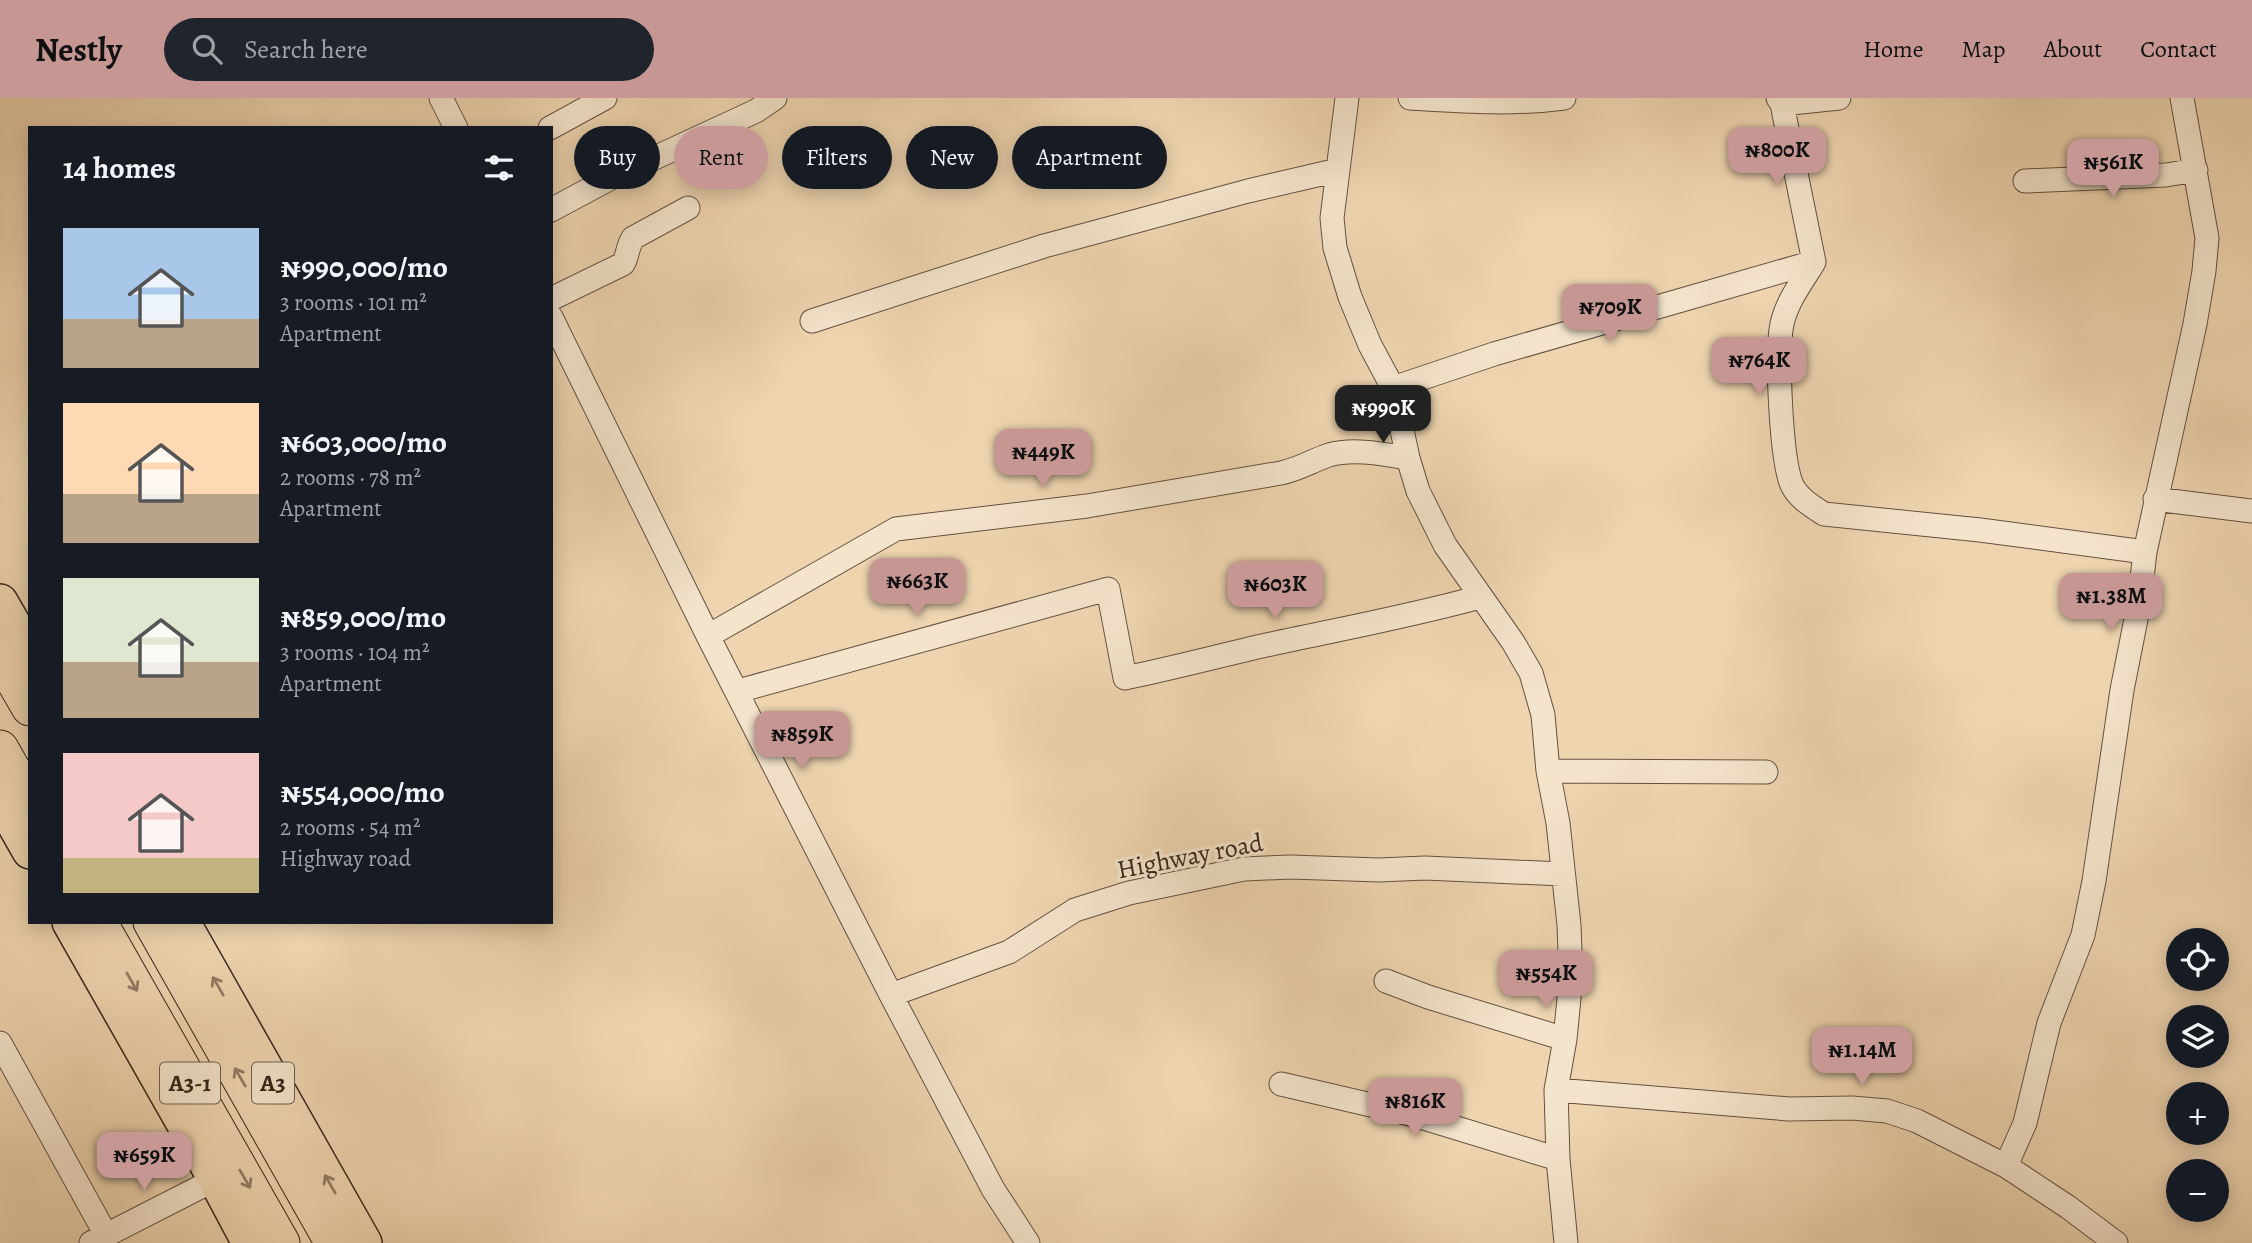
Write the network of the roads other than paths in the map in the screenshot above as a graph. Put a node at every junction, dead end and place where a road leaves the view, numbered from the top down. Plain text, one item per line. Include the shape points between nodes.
1 (441, 98) edge
2 (605, 98) edge
3 (775, 98) edge
4 (1347, 98) edge
5 (1410, 98) edge
6 (1564, 98) edge
7 (1839, 98) edge
8 (2182, 98) edge
9 (1780, 101) edge
10 (455, 126) edge
11 (553, 126) edge
12 (1338, 170) junction
13 (2196, 170) junction
14 (2025, 181) dead end
15 (553, 208) edge
16 (688, 208) dead end
17 (1814, 262) junction
18 (553, 298) edge
19 (553, 321) edge
20 (812, 321) dead end
21 (1393, 388) junction
22 (1408, 458) junction
23 (2155, 499) junction
24 (2252, 511) edge
25 (2145, 552) junction
26 (1480, 597) junction
27 (0, 601) edge
28 (708, 636) junction
29 (28, 650) edge
30 (0, 655) edge
31 (738, 691) junction
32 (17, 700) edge
33 (0, 749) edge
34 (1548, 771) junction
35 (1766, 772) dead end
36 (0, 798) edge
37 (28, 798) edge
38 (28, 847) edge
39 (1562, 874) junction
40 (71, 924) edge
41 (99, 924) edge
42 (153, 924) edge
43 (183, 924) edge
44 (1386, 981) dead end
45 (891, 995) junction
46 (1565, 1039) junction
47 (0, 1043) edge
48 (1281, 1084) dead end
49 (1556, 1090) junction
50 (1558, 1159) junction
51 (2006, 1166) junction
52 (216, 1179) junction
53 (98, 1239) edge
54 (250, 1243) edge
55 (281, 1243) edge
56 (334, 1243) edge
57 (364, 1243) edge
58 (1028, 1243) edge
59 (1566, 1243) edge
60 (2116, 1243) edge

1 - 10 street
2 - 11 street
3 - 15 street
4 - 12 street
5 - 6 street via 1476,103
7 - 9 street
8 - 13 street
9 - 17 street
12 - 20 street via 1044,246
12 - 21 street via 1332,218 1335,248 1350,297
13 - 14 street
13 - 23 street via 2207,238 2204,271
16 - 18 street via 633,239 623,264
17 - 21 street via 1494,354
17 - 25 street via 1794,293 1782,323 1779,349 1784,447 1793,485 1811,506 1824,514
19 - 28 street
21 - 22 street
22 - 26 street via 1418,491 1445,545
22 - 28 street via 1337,453 1281,473 1087,506 896,529
23 - 24 street
23 - 25 street
25 - 51 street via 2083,935 2049,1023 2025,1123
26 - 31 street via 1125,678 1108,589
26 - 34 street via 1531,673 1543,715
27 - 29 main road
28 - 31 street
30 - 32 highway
31 - 45 street
33 - 37 highway
34 - 35 street
34 - 39 street
36 - 38 main road
39 - 45 street, Highway road via 1425,868 1244,869 1129,893 1074,910 1009,952
39 - 46 street via 1571,978
40 - 52 main road
41 -> 55 highway, A3-1
56 -> 42 highway, A3-1
57 -> 43 main road, A3
44 - 46 street
45 - 58 street via 993,1189
46 - 49 street
47 - 53 street
48 - 50 street via 1414,1115
49 - 50 street
49 - 51 street via 1789,1109 1887,1111 1917,1121
50 - 59 street
51 - 60 street
52 - 53 street
52 - 54 main road

